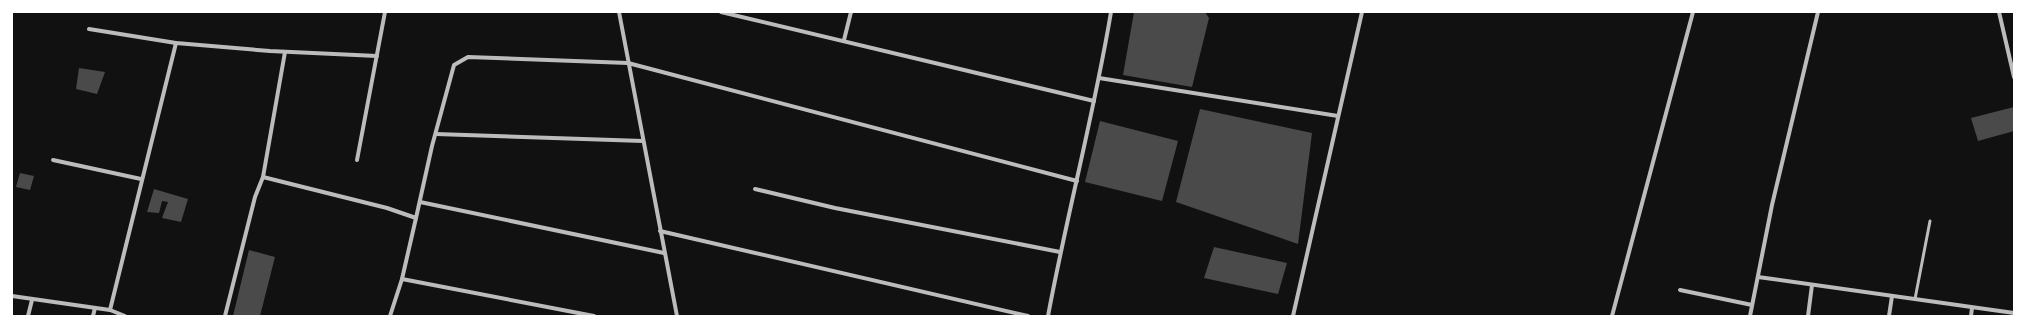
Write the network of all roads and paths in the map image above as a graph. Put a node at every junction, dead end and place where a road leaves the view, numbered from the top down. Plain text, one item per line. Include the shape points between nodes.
1 (385, 12) edge
2 (619, 12) edge
3 (721, 12) edge
4 (851, 12) edge
5 (1110, 12) edge
6 (1362, 12) edge
7 (1693, 12) edge
8 (1818, 12) edge
9 (1999, 12) edge
10 (89, 29) dead end
11 (844, 40) junction
12 (176, 44) junction
13 (285, 52) junction
14 (377, 56) junction
15 (628, 63) junction
16 (2014, 77) edge
17 (1099, 78) junction
18 (1094, 101) junction
19 (1338, 116) junction
20 (436, 134) junction
21 (643, 141) junction
22 (53, 160) dead end
23 (357, 160) dead end
24 (262, 177) junction
25 (141, 179) junction
26 (1077, 181) junction
27 (755, 190) dead end
28 (420, 202) junction
29 (416, 218) junction
30 (1930, 221) dead end
31 (660, 231) junction
32 (1060, 252) junction
33 (664, 253) junction
34 (1758, 277) junction
35 (402, 279) junction
36 (1812, 284) junction
37 (1680, 290) dead end
38 (12, 296) edge
39 (1892, 296) junction
40 (1915, 299) junction
41 (32, 300) junction
42 (1752, 305) junction
43 (95, 308) junction
44 (1972, 308) junction
45 (110, 310) junction
46 (2014, 313) edge
47 (575, 314) edge
48 (28, 316) edge
49 (93, 316) edge
50 (125, 316) edge
51 (225, 316) edge
52 (390, 316) edge
53 (594, 316) edge
54 (677, 316) edge
55 (1028, 316) edge
56 (1048, 316) edge
57 (1293, 316) edge
58 (1612, 316) edge
59 (1750, 316) edge
60 (1808, 316) edge
61 (1889, 316) edge
62 (1971, 316) edge

1 - 14 street
2 - 15 street
3 - 11 street
4 - 11 street
5 - 17 street
6 - 19 street
7 - 58 street
8 - 34 street via 1772,205
9 - 16 street
10 - 12 street
11 - 18 street
12 - 13 street
12 - 25 street
13 - 14 street
13 - 24 street
14 - 23 street
15 - 20 street via 468,57 454,65
15 - 21 street
15 - 26 street
17 - 18 street
17 - 19 street
18 - 26 street
19 - 57 street
20 - 21 street
20 - 28 street
21 - 31 street
22 - 25 street
24 - 29 street via 387,208
24 - 51 street
25 - 45 street
26 - 32 street
27 - 32 street
28 - 29 street
28 - 33 street
29 - 35 street
30 - 40 lane
31 - 33 street
31 - 55 street
32 - 56 street
33 - 54 street
34 - 36 street
34 - 42 street
35 - 47 street
35 - 52 street
36 - 39 street
36 - 60 street
37 - 42 street
38 - 41 street
39 - 40 street
39 - 61 street
40 - 44 street
41 - 43 street
41 - 48 street
42 - 59 street
43 - 45 street
43 - 49 street
44 - 46 street
44 - 62 street
45 - 50 street
47 - 53 street

